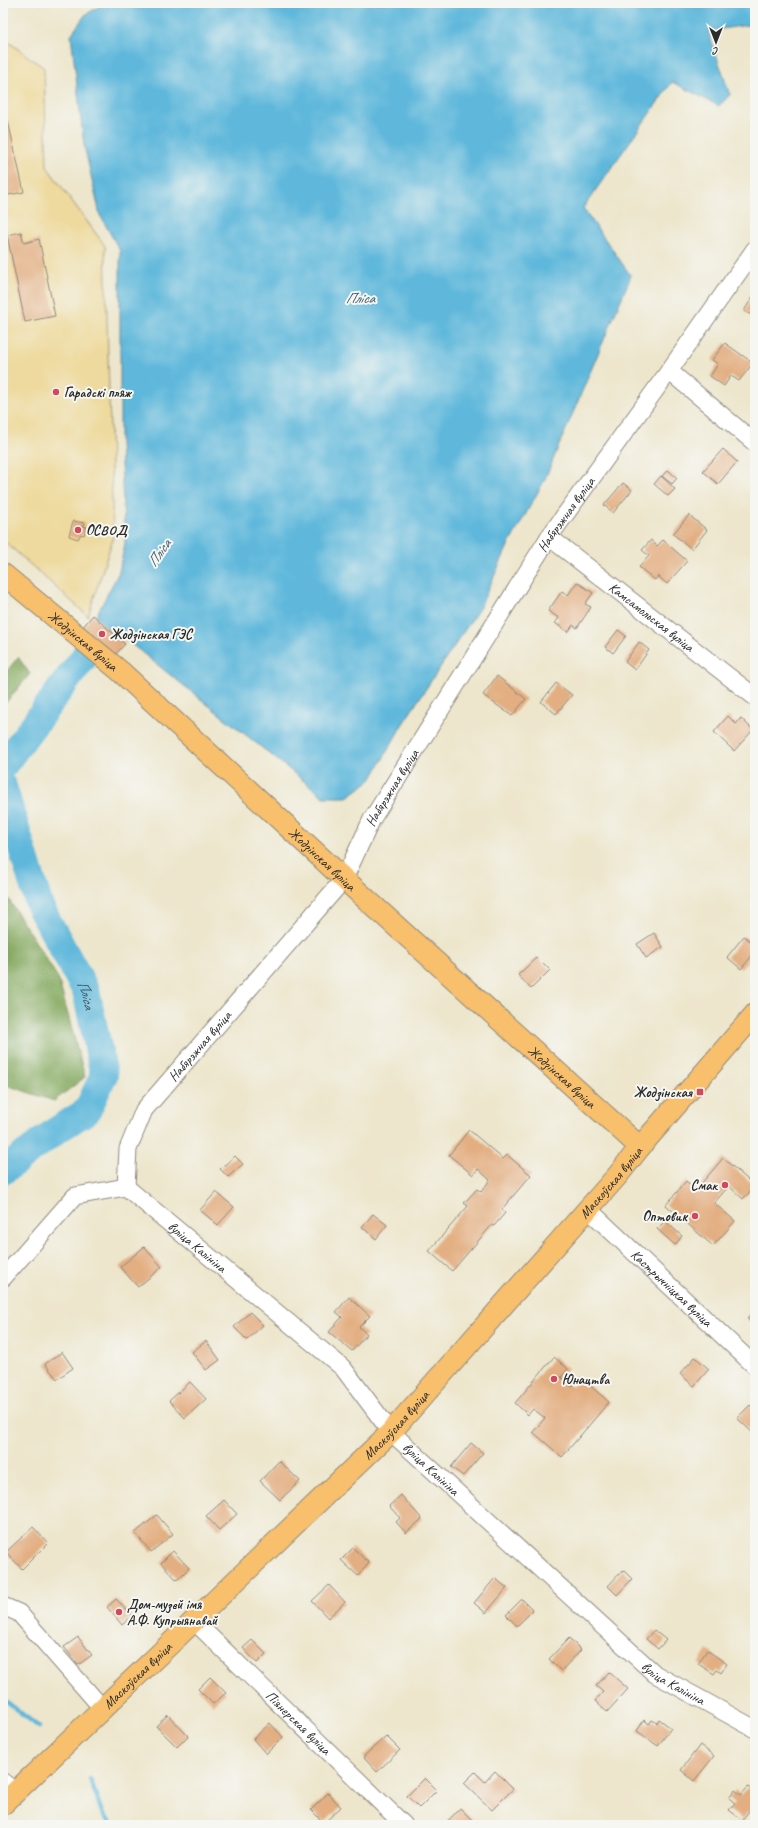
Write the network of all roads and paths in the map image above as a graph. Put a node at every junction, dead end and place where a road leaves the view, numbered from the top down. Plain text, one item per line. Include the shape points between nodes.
1 (755, 249) edge
2 (669, 371) junction
3 (755, 443) edge
4 (549, 537) junction
5 (3, 574) edge
6 (755, 697) edge
7 (344, 879) junction
8 (755, 1014) edge
9 (640, 1147) junction
10 (126, 1187) junction
11 (588, 1209) junction
12 (3, 1278) edge
13 (755, 1366) edge
14 (391, 1432) junction
15 (3, 1606) edge
16 (194, 1620) junction
17 (103, 1708) junction
18 (755, 1729) edge
19 (7, 1793) edge
20 (404, 1825) edge

1 - 2 street, Набярэжная вуліца
2 - 3 street
2 - 4 street, Набярэжная вуліца
4 - 6 street, Камсамольская вуліца
4 - 7 street, Набярэжная вуліца via 372,819
5 - 7 main road, Жодзінская вуліца via 120,671
7 - 9 main road, Жодзінская вуліца
7 - 10 street, Набярэжная вуліца via 144,1110 128,1149
8 - 9 main road, Маскоўская вуліца
9 - 11 main road, Маскоўская вуліца
10 - 12 street via 75,1196
10 - 14 street, вуліца Калініна via 344,1368
11 - 13 street, Кастрычніцкая вуліца
11 - 14 main road, Маскоўская вуліца
14 - 16 main road, Маскоўская вуліца
14 - 18 street, вуліца Калініна via 655,1674
15 - 17 street via 19,1613
16 - 17 main road, Маскоўская вуліца
16 - 20 street, Піянерская вуліца
17 - 19 main road, Маскоўская вуліца

